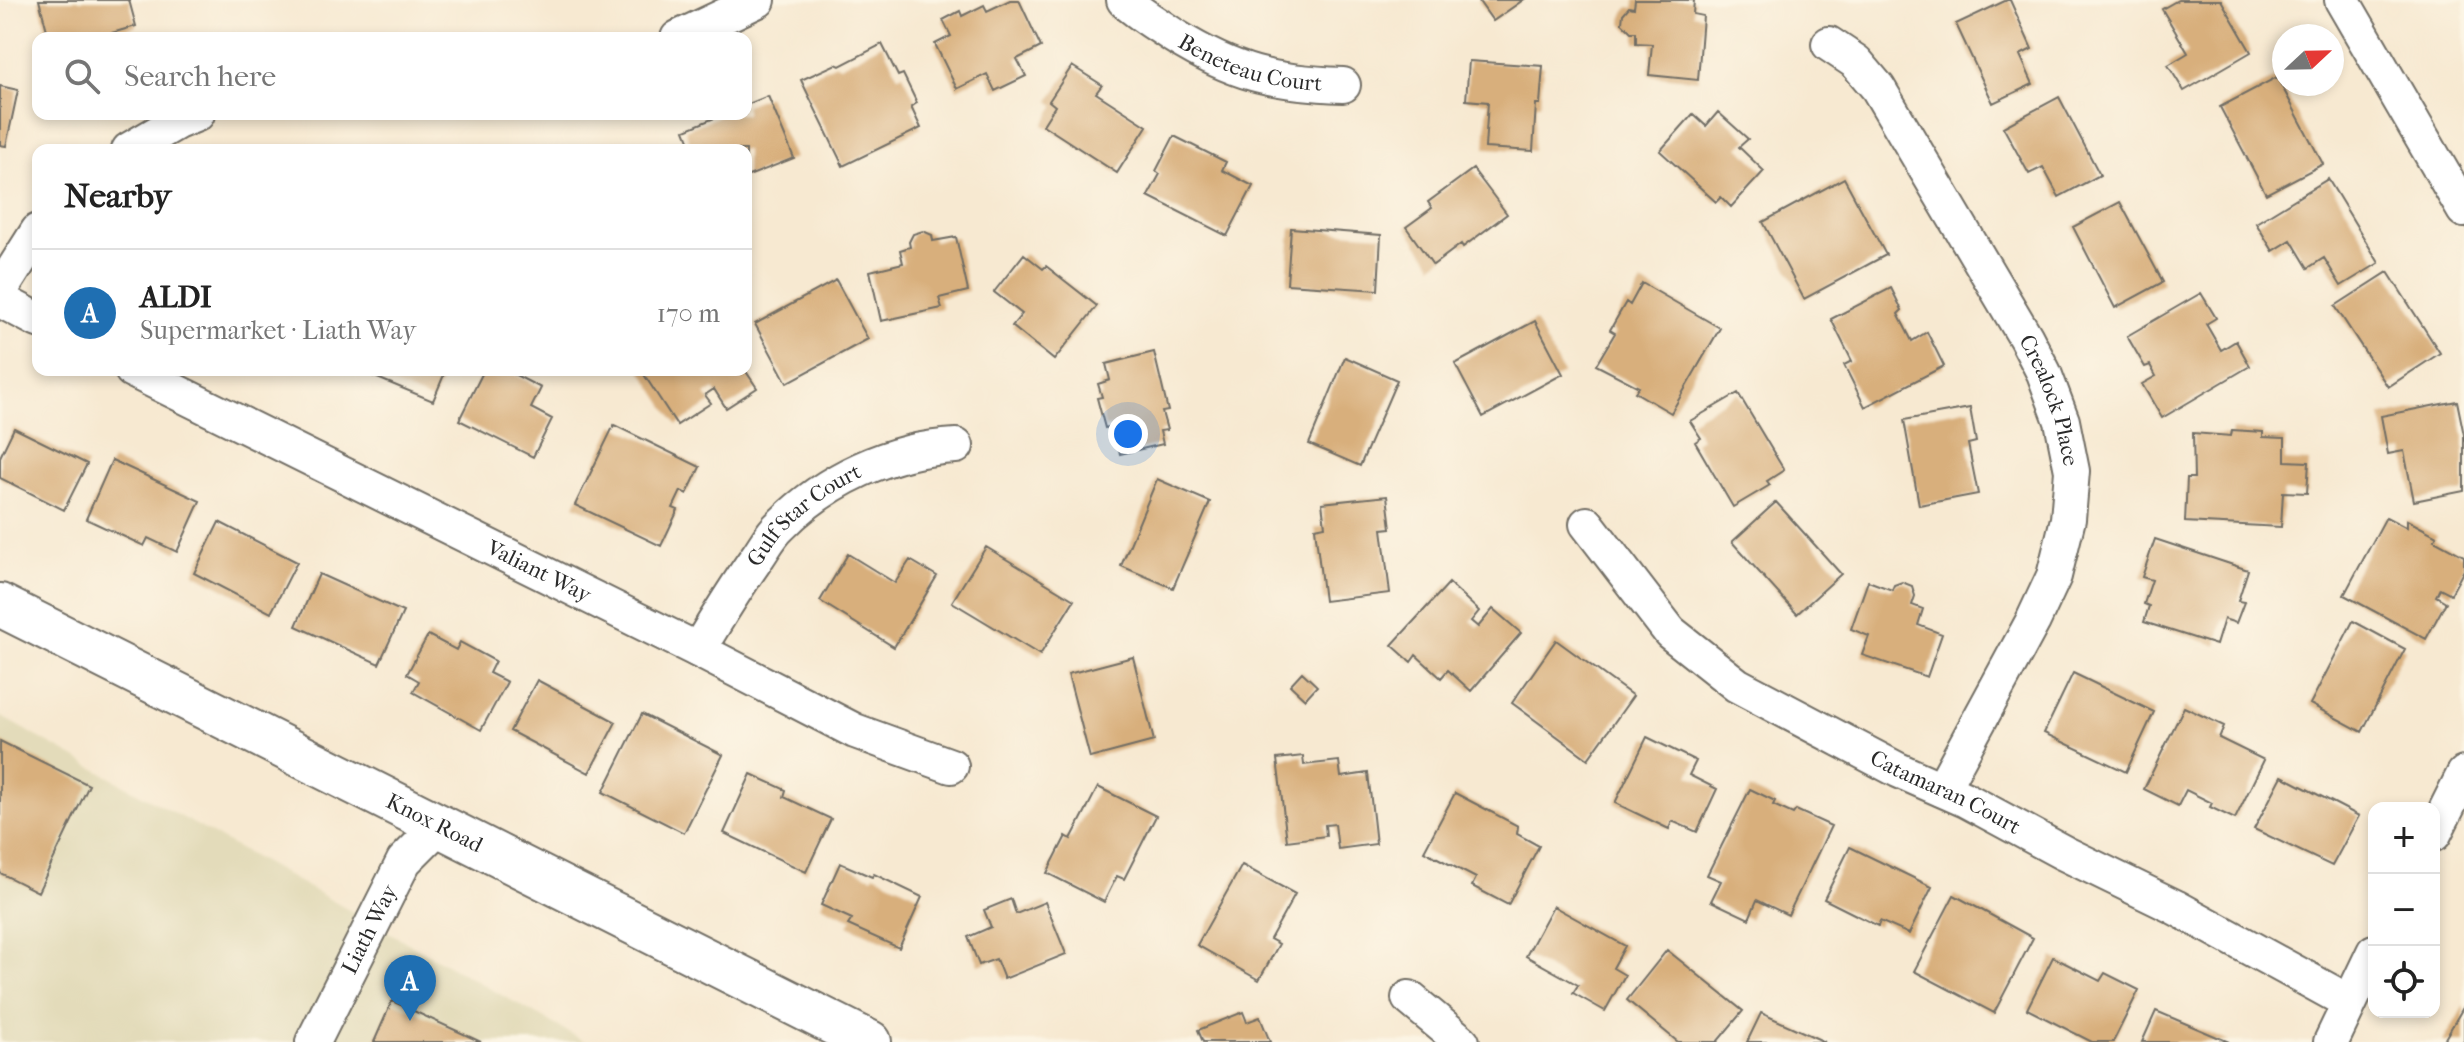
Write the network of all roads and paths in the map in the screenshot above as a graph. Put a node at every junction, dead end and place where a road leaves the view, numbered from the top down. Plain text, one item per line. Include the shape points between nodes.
1 (758, 0) edge
2 (1124, 0) edge
3 (2342, 0) edge
4 (691, 32) edge
5 (1829, 44) dead end
6 (1343, 85) dead end
7 (182, 120) edge
8 (139, 144) edge
9 (2464, 210) edge
10 (32, 240) edge
11 (0, 291) edge
12 (0, 300) edge
13 (32, 317) edge
14 (144, 376) edge
15 (956, 446) dead end
16 (1587, 524) dead end
17 (0, 605) edge
18 (698, 650) junction
19 (951, 766) dead end
20 (2464, 774) edge
21 (1942, 789) junction
22 (2440, 822) edge
23 (439, 826) junction
24 (2368, 964) edge
25 (1409, 998) dead end
26 (2349, 1002) junction
27 (313, 1042) edge
28 (870, 1042) edge
29 (1462, 1042) edge
30 (2331, 1042) edge

1 - 4 street
2 - 6 street, Beneteau Court via 1236,70
3 - 9 street
5 - 21 street, Crealock Place via 1856,62 1878,88 2026,338 2062,421 2072,471 2068,519 2054,576
7 - 8 street
10 - 11 street
12 - 13 street
14 - 18 street, Valiant Way
15 - 18 street, Gulf Star Court via 871,463 779,526
16 - 21 street, Catamaran Court via 1660,620 1737,685
17 - 23 street, Knox Road
18 - 19 street, Valiant Way via 855,731
20 - 22 street
21 - 26 street, Catamaran Court
23 - 27 street, Liath Way via 404,861
23 - 28 street, Knox Road
24 - 26 street
25 - 29 street
26 - 30 street

